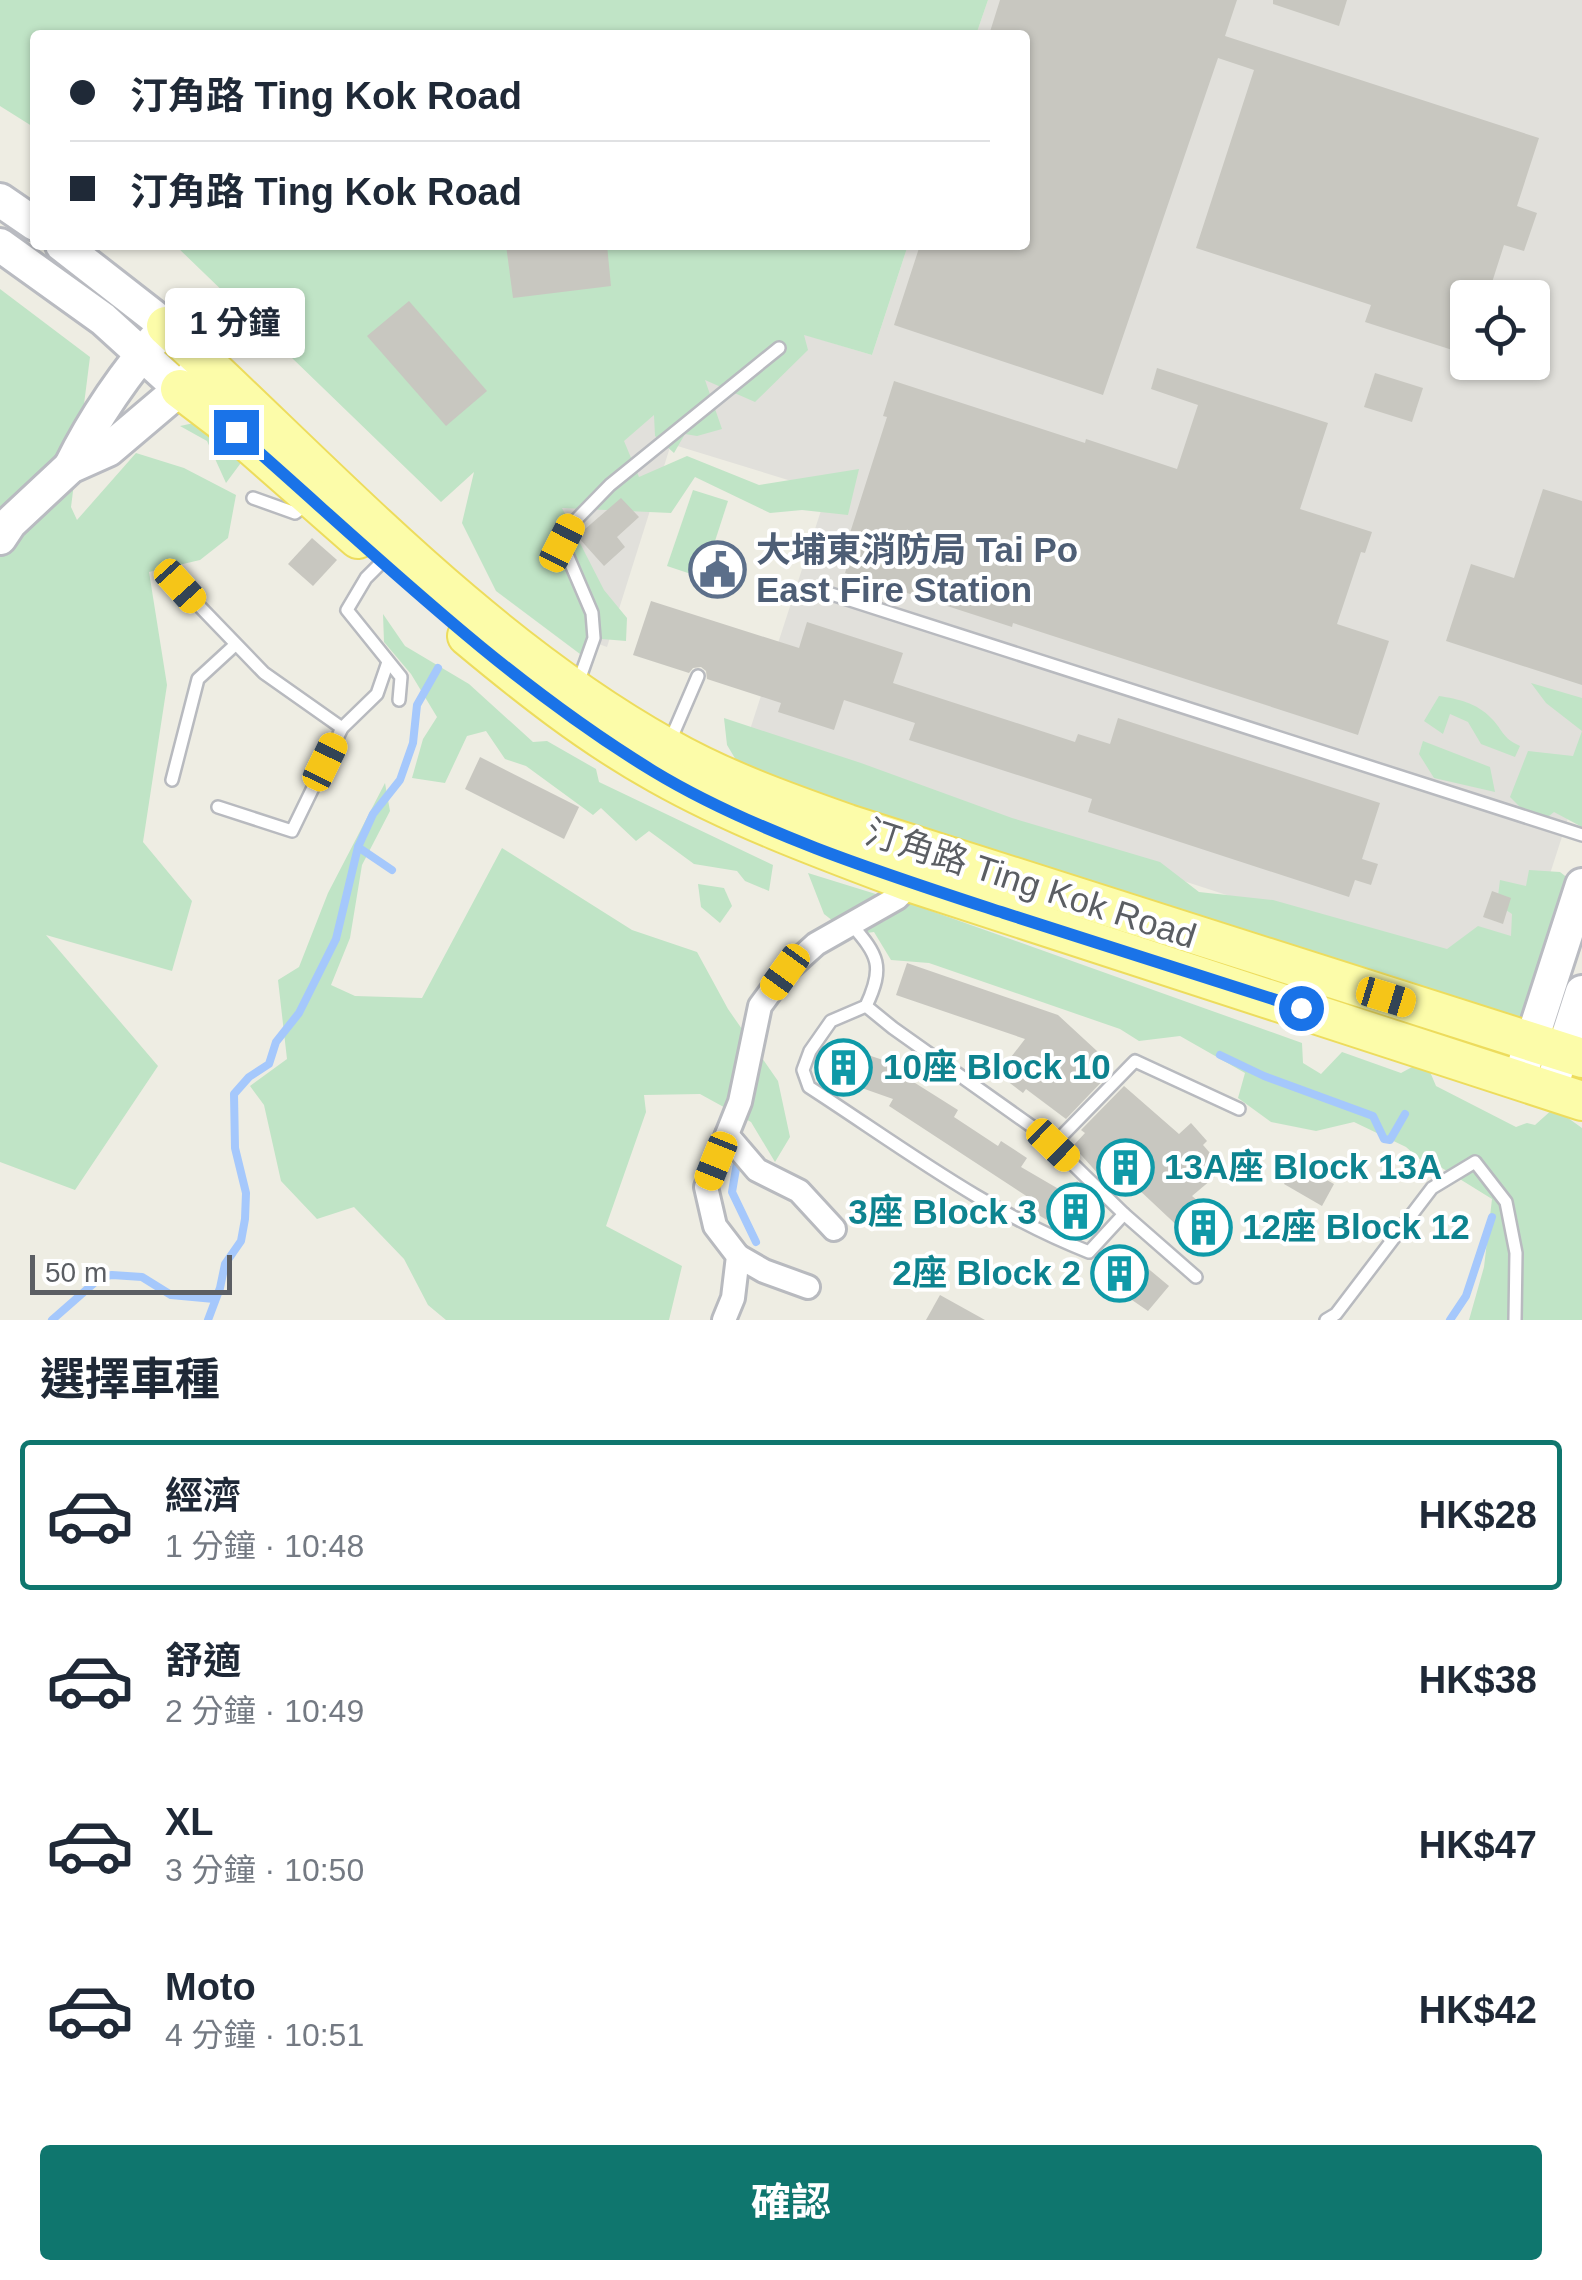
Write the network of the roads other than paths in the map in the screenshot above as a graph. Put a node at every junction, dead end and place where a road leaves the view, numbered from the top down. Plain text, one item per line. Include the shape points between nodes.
1 (0, 200) edge
2 (30, 221) edge
3 (0, 245) edge
4 (68, 250) edge
5 (166, 326) junction
6 (779, 348) dead end
7 (141, 355) junction
8 (193, 375) junction
9 (70, 467) junction
10 (253, 498) dead end
11 (313, 500) junction
12 (0, 538) edge
13 (383, 562) junction
14 (180, 586) dead end
15 (826, 592) dead end
16 (234, 645) junction
17 (388, 662) junction
18 (698, 676) dead end
19 (399, 700) dead end
20 (569, 700) junction
21 (342, 728) junction
22 (661, 760) junction
23 (172, 780) dead end
24 (218, 807) dead end
25 (1582, 834) edge
26 (912, 883) junction
27 (1582, 886) edge
28 (850, 924) junction
29 (1582, 992) edge
30 (866, 1006) junction
31 (1559, 1050) edge
32 (1550, 1090) edge
33 (1239, 1110) dead end
34 (726, 1135) junction
35 (1053, 1145) junction
36 (1124, 1214) junction
37 (834, 1229) dead end
38 (738, 1256) junction
39 (1196, 1276) dead end
40 (808, 1287) dead end
41 (724, 1320) edge
42 (1326, 1320) edge
43 (1515, 1320) edge

1 - 2 street
3 - 7 street, 汀角路 Ting Kok Road
4 - 5 street, 汀角路 Ting Kok Road
5 - 7 street
5 - 8 main road, 汀角路 Ting Kok Road
6 - 20 lane via 610,485 572,524 562,543 592,614 594,638
7 - 8 street, 汀角路 Ting Kok Road
7 - 9 street
8 - 9 street via 108,450
8 - 11 main road, 汀角路 Ting Kok Road via 236,432
8 - 20 main road, 汀角路 Ting Kok Road via 401,546
9 - 12 street
10 - 11 lane via 295,512
11 - 13 main road, 汀角路 Ting Kok Road
13 - 17 lane via 347,610
13 - 20 main road, 汀角路 Ting Kok Road via 499,663
14 - 16 lane
15 - 25 lane
16 - 21 lane
16 - 23 lane via 198,679
17 - 19 lane via 401,677
17 - 21 lane via 377,694
18 - 22 lane
20 - 22 main road, 汀角路 Ting Kok Road
21 - 24 lane via 292,830
22 - 26 main road, 汀角路 Ting Kok Road via 750,818
22 - 31 main road, 汀角路 Ting Kok Road
26 - 28 street
26 - 32 main road, 汀角路 Ting Kok Road
27 - 31 street
28 - 30 lane via 873,950 879,971
28 - 34 street via 805,953 760,1006 740,1102
29 - 31 street
30 - 35 lane
30 - 36 lane via 831,1021 803,1070 809,1087 1056,1240 1089,1252
31 - 32 street
33 - 35 lane via 1135,1060
34 - 37 street via 757,1170 799,1191
34 - 38 street via 706,1187 715,1226
35 - 36 lane
36 - 39 lane
38 - 40 street
38 - 41 street
42 - 43 lane via 1432,1188 1475,1162 1506,1202 1516,1253

